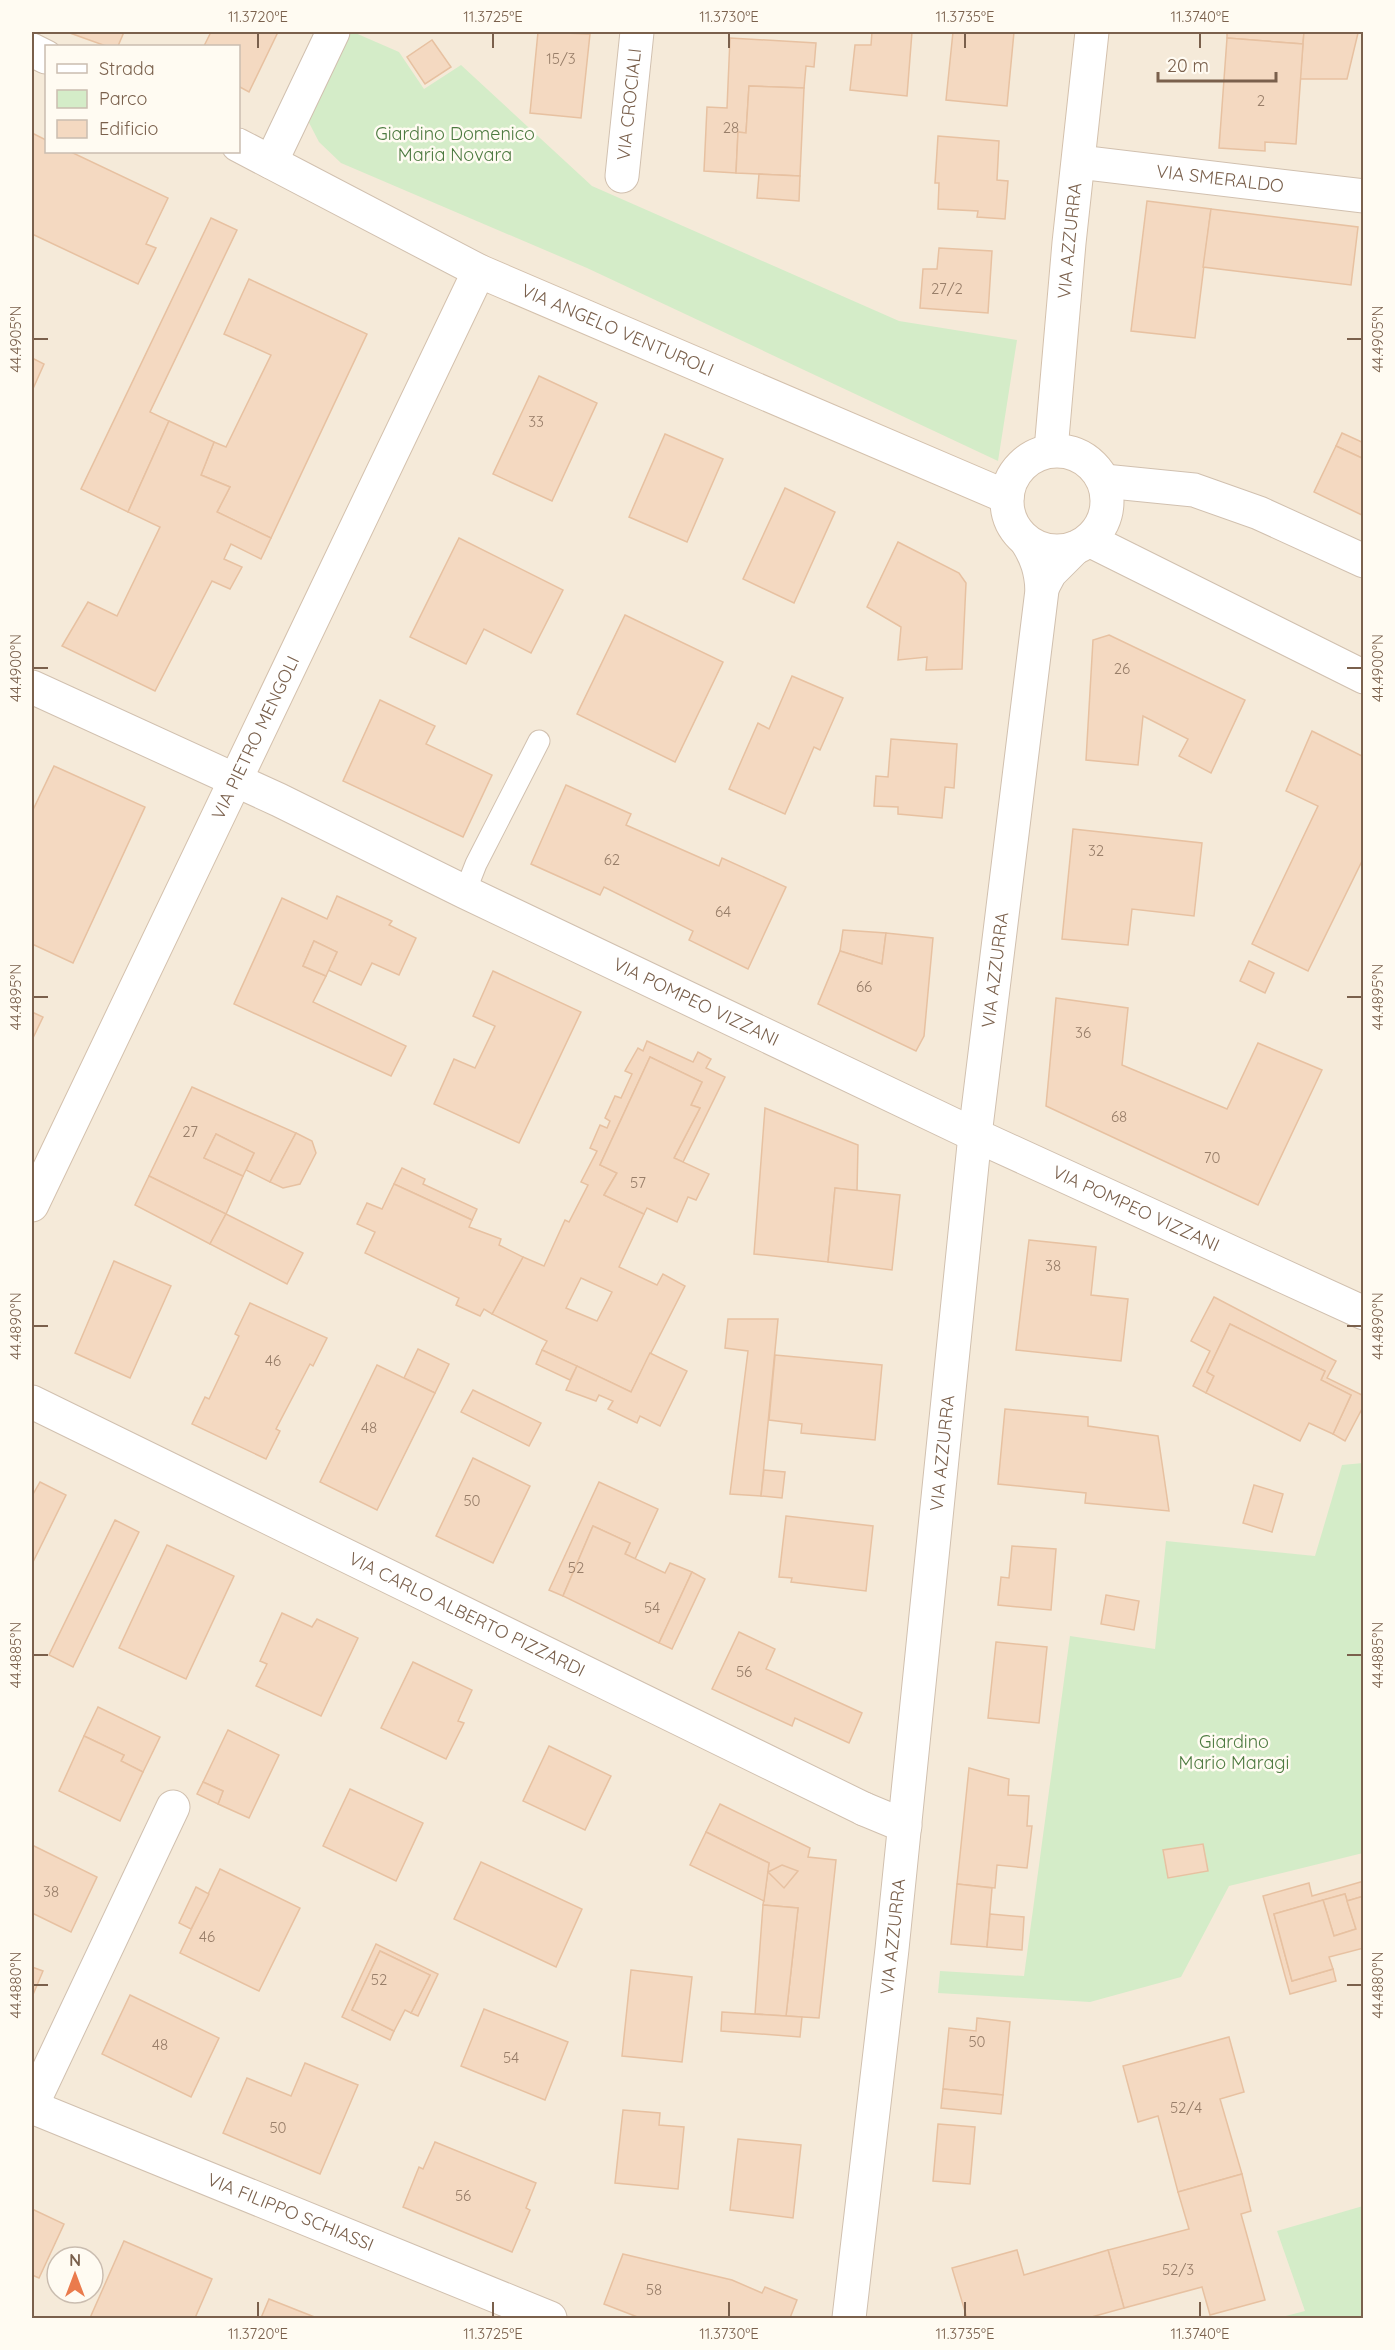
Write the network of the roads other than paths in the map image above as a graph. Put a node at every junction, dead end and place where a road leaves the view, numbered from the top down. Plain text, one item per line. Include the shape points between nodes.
1 (333, 32) edge
2 (637, 32) edge
3 (1092, 32) edge
4 (240, 146) edge
5 (271, 162) junction
6 (1078, 162) junction
7 (622, 176) dead end
8 (1364, 196) edge
9 (479, 271) junction
10 (1051, 450) junction
11 (1104, 481) junction
12 (1007, 497) junction
13 (1027, 542) junction
14 (1082, 544) junction
15 (1364, 561) edge
16 (1042, 588) junction
17 (1364, 678) edge
18 (32, 687) edge
19 (539, 741) dead end
20 (235, 781) junction
21 (465, 892) junction
22 (975, 1136) junction
23 (32, 1205) edge
24 (1364, 1313) edge
25 (32, 1402) edge
26 (174, 1808) dead end
27 (905, 1826) junction
28 (32, 2106) edge
29 (550, 2319) edge
30 (849, 2319) edge

1 - 5 street
2 - 7 street, VIA CROCIALI
3 - 6 street, VIA AZZURRA
4 - 5 street, VIA ANGELO VENTUROLI
5 - 9 street, VIA ANGELO VENTUROLI
6 - 8 street, VIA SMERALDO
6 - 10 street, VIA AZZURRA
9 - 12 street, VIA ANGELO VENTUROLI
9 - 20 street, VIA PIETRO MENGOLI
10 - 11 street via 1082,457 1096,467
10 - 12 street via 1021,465 1011,480
11 - 14 street via 1107,513 1100,528
11 - 15 street via 1194,490 1260,513
12 - 13 street via 1015,529
13 - 14 street via 1042,550 1059,552
13 - 16 street, VIA AZZURRA via 1035,555
14 - 16 street, VIA AZZURRA via 1050,573
14 - 17 street
16 - 22 street, VIA AZZURRA
18 - 20 street, VIA POMPEO VIZZANI
19 - 21 lane
20 - 21 street, VIA POMPEO VIZZANI
20 - 23 street, VIA PIETRO MENGOLI
21 - 22 street, VIA POMPEO VIZZANI
22 - 24 street, VIA POMPEO VIZZANI
22 - 27 street, VIA AZZURRA
25 - 27 street, VIA CARLO ALBERTO PIZZARDI
26 - 28 street, VIA FILIPPO SCHIASSI
27 - 30 street, VIA AZZURRA
28 - 29 street, VIA FILIPPO SCHIASSI

